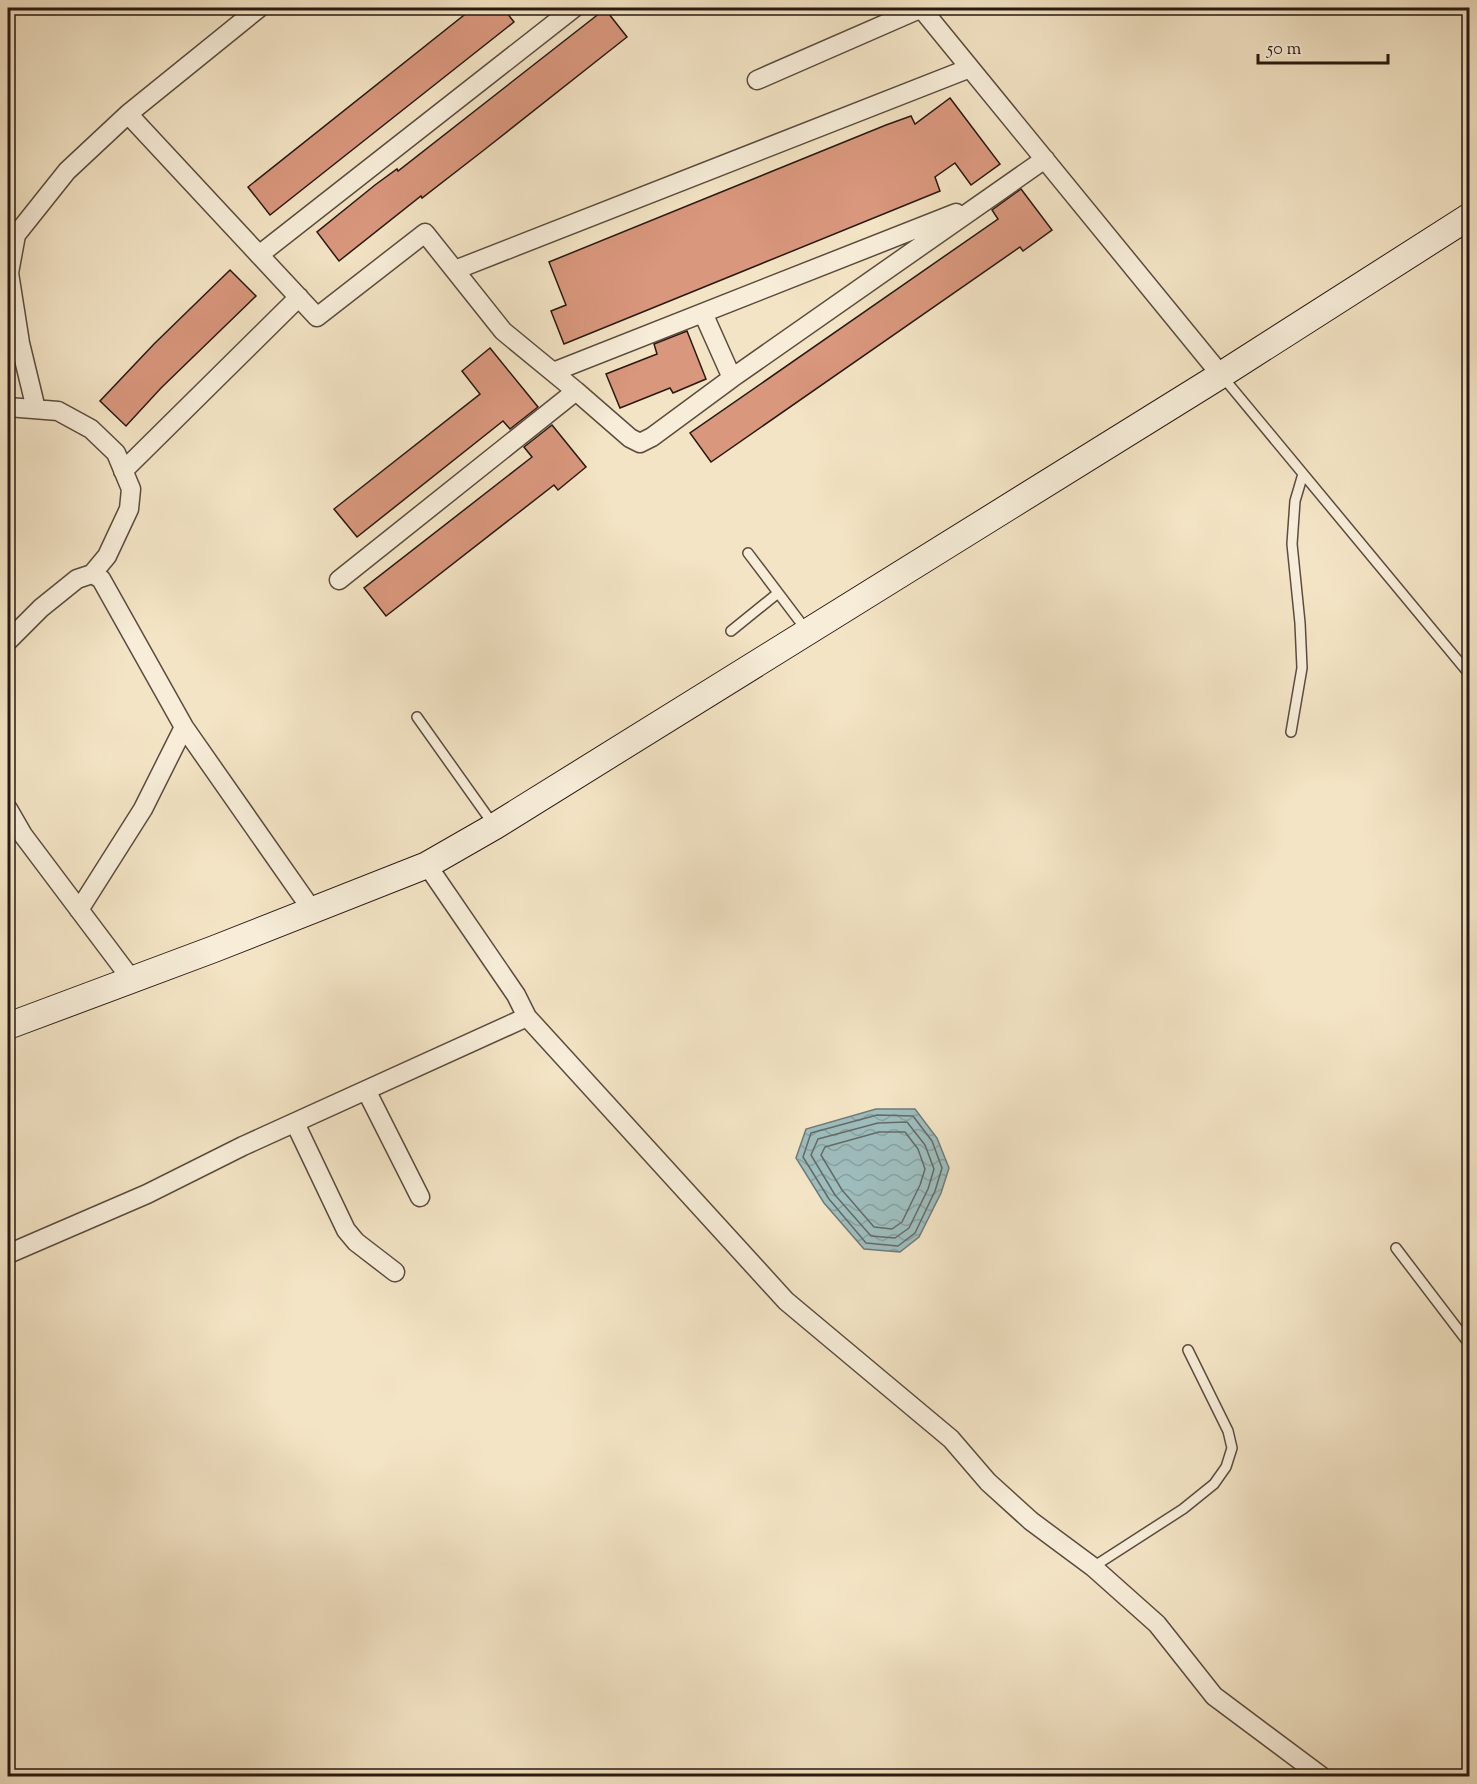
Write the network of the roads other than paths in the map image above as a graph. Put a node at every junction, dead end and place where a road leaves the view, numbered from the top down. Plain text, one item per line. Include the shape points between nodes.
1 (259, 8) edge
2 (574, 8) edge
3 (921, 8) edge
4 (970, 68) junction
5 (757, 80) dead end
6 (128, 114) junction
7 (1045, 159) junction
8 (986, 201) junction
9 (1470, 216) edge
10 (259, 255) junction
11 (455, 270) junction
12 (298, 297) junction
13 (703, 313) junction
14 (553, 372) junction
15 (1221, 375) junction
16 (732, 378) junction
17 (576, 391) junction
18 (8, 407) edge
19 (36, 409) junction
20 (123, 471) junction
21 (1303, 474) junction
22 (748, 554) dead end
23 (92, 574) junction
24 (339, 580) dead end
25 (778, 593) junction
26 (731, 631) dead end
27 (807, 631) junction
28 (8, 641) edge
29 (1470, 675) edge
30 (417, 717) dead end
31 (184, 727) junction
32 (1291, 732) dead end
33 (8, 809) edge
34 (495, 826) junction
35 (15, 839) edge
36 (427, 865) junction
37 (79, 910) junction
38 (312, 910) junction
39 (132, 980) junction
40 (527, 1017) junction
41 (8, 1026) edge
42 (366, 1090) junction
43 (295, 1123) junction
44 (420, 1197) dead end
45 (1396, 1248) dead end
46 (8, 1254) edge
47 (394, 1272) dead end
48 (1470, 1345) edge
49 (1188, 1350) dead end
50 (1093, 1567) junction
51 (1321, 1776) edge

1 - 6 street
2 - 10 street
3 - 4 street
3 - 5 street
4 - 7 street
4 - 11 street
6 - 10 street
6 - 19 street via 67,171 16,235 9,273
7 - 8 street
7 - 15 street
8 - 13 street
8 - 16 street
9 - 15 main road
10 - 12 street
11 - 12 street via 425,232 316,317
11 - 14 street via 503,331
12 - 20 street
13 - 14 street
13 - 16 street
14 - 17 street
15 - 21 lane
15 - 27 main road
16 - 17 street via 640,443
17 - 24 street
18 - 19 street
19 - 20 street via 58,411 91,429 116,453
20 - 23 street via 131,489 129,509 107,556
21 - 29 lane
21 - 32 lane via 1295,501 1292,544 1302,668
22 - 25 lane
23 - 28 street via 78,579 41,608
23 - 31 street via 101,579
25 - 26 lane
25 - 27 lane
27 - 34 main road
30 - 34 lane
31 - 37 street via 143,809
31 - 38 street
33 - 35 street
34 - 36 main road
35 - 37 street
36 - 38 main road
36 - 40 street
37 - 39 street
38 - 39 main road
39 - 41 main road
40 - 42 street
40 - 50 street via 786,1301 951,1439 988,1482 1031,1521
42 - 43 street
42 - 44 street
43 - 46 street via 147,1194
43 - 47 street via 346,1230
45 - 48 lane
49 - 50 lane via 1228,1431 1232,1448 1226,1467 1214,1484 1183,1509
50 - 51 street via 1157,1624 1214,1696

